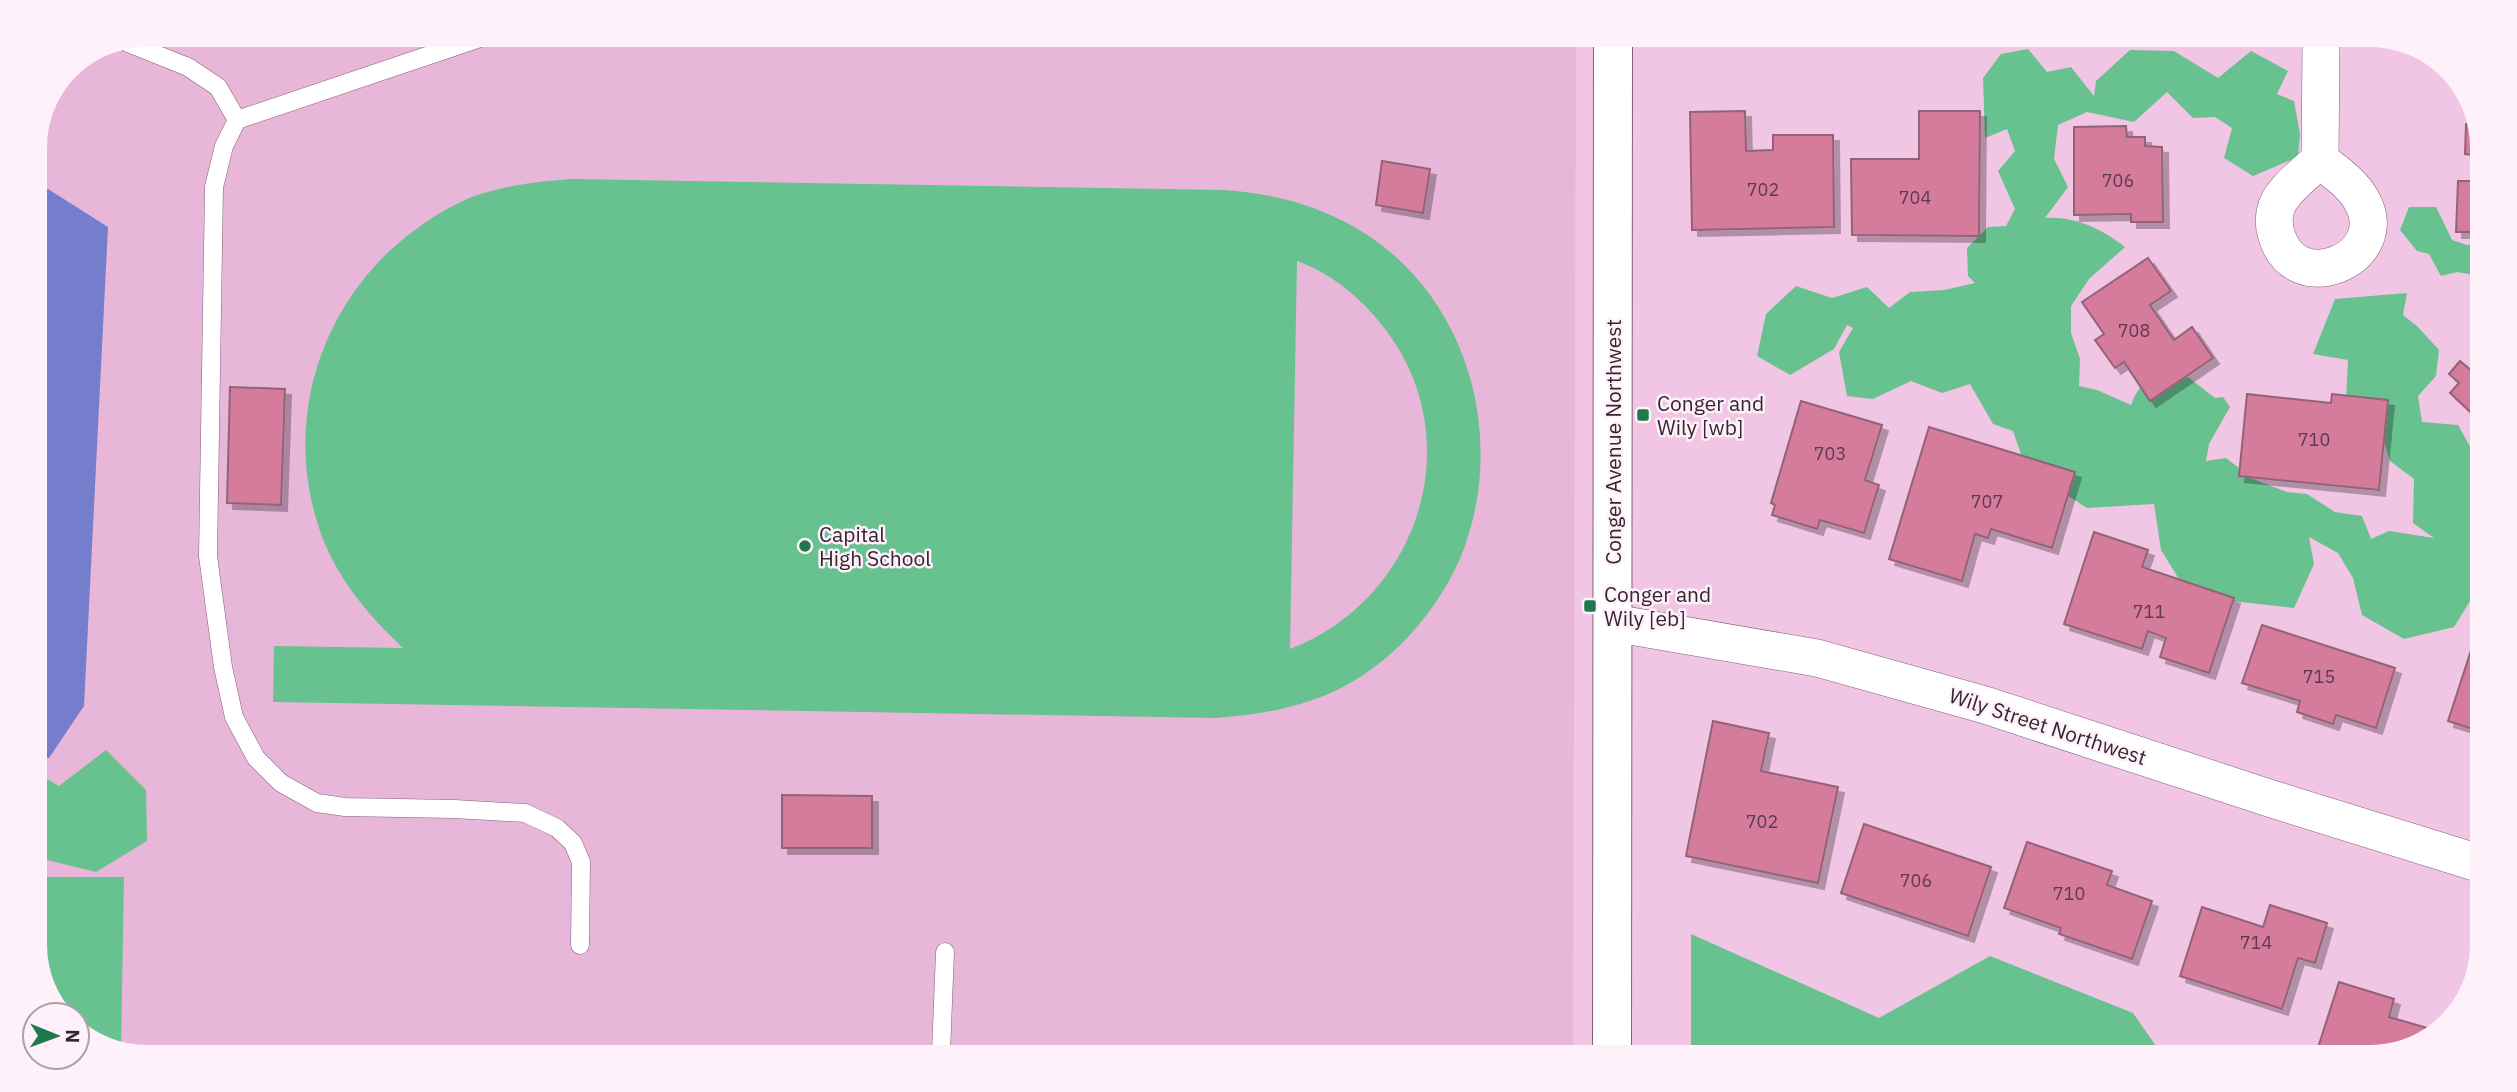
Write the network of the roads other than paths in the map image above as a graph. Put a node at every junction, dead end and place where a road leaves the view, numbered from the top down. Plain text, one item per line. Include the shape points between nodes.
1 (453, 47) edge
2 (1613, 47) edge
3 (2321, 47) edge
4 (140, 48) edge
5 (237, 120) junction
6 (2320, 160) dead end
7 (1613, 623) junction
8 (2470, 860) edge
9 (580, 945) dead end
10 (945, 952) dead end
11 (941, 1045) edge
12 (1612, 1045) edge

1 - 5 lane
2 - 7 street, Conger Avenue Northwest
3 - 6 street
4 - 5 lane via 188,67 218,87
5 - 9 lane via 224,146 214,187 208,556 234,718 256,758 281,783 317,803 525,813 557,828 573,843 581,862
7 - 8 street, Wily Street Northwest via 1817,658 1985,705
7 - 12 street, Conger Avenue Northwest
10 - 11 lane

